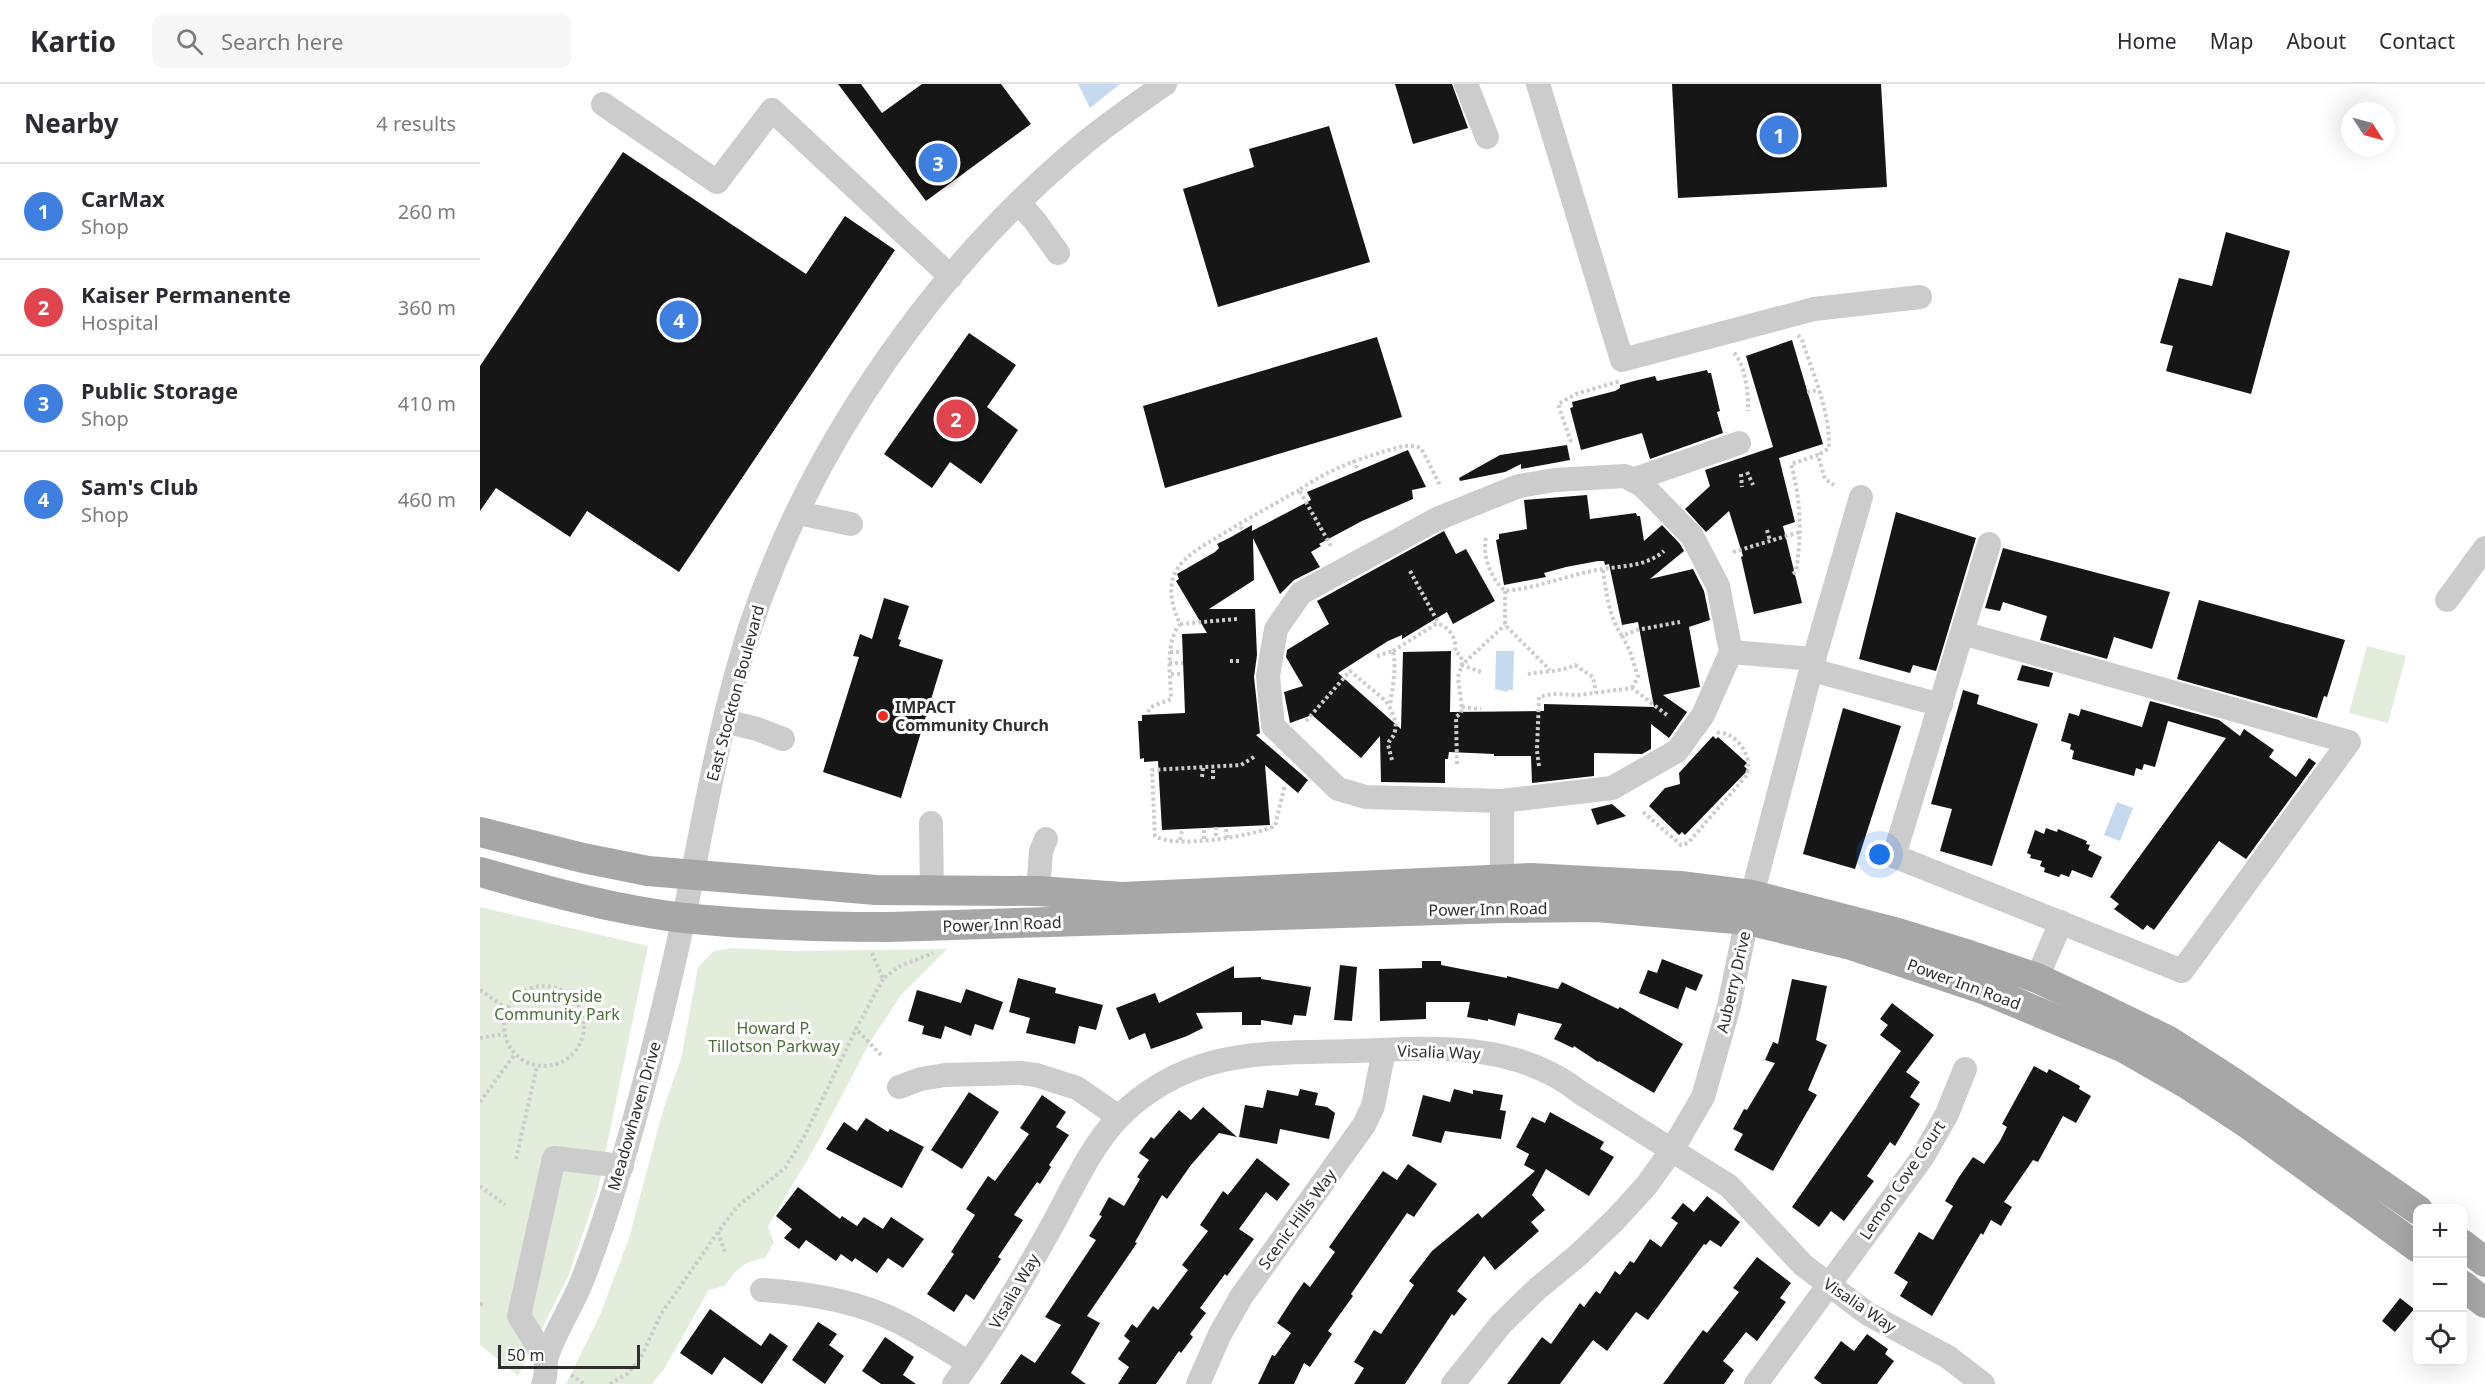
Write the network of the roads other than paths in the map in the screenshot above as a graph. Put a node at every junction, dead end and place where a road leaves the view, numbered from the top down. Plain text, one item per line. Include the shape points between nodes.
1 (1165, 84) edge
2 (1466, 84) edge
3 (1538, 84) edge
4 (603, 104) dead end
5 (1487, 137) dead end
6 (1019, 203) junction
7 (1058, 253) dead end
8 (951, 277) junction
9 (1920, 297) dead end
10 (1739, 443) dead end
11 (1632, 480) junction
12 (1861, 497) dead end
13 (798, 513) junction
14 (851, 524) dead end
15 (1989, 544) dead end
16 (2485, 548) edge
17 (2447, 600) dead end
18 (1962, 633) junction
19 (1731, 652) junction
20 (1813, 665) junction
21 (1941, 705) junction
22 (725, 721) junction
23 (783, 739) dead end
24 (1503, 801) junction
25 (931, 823) dead end
26 (480, 832) edge
27 (1046, 839) dead end
28 (480, 872) edge
29 (693, 875) junction
30 (1502, 878) junction
31 (1038, 891) junction
32 (932, 892) junction
33 (1749, 908) junction
34 (684, 918) junction
35 (2061, 922) junction
36 (2037, 978) junction
37 (1384, 1050) junction
38 (1965, 1070) dead end
39 (899, 1087) dead end
40 (1119, 1117) junction
41 (1672, 1150) junction
42 (622, 1166) junction
43 (2413, 1207) edge
44 (2413, 1244) edge
45 (2467, 1247) edge
46 (2485, 1262) edge
47 (1829, 1285) junction
48 (2467, 1288) edge
49 (762, 1290) dead end
50 (2485, 1303) edge
51 (546, 1359) junction
52 (969, 1363) junction
53 (543, 1384) edge
54 (954, 1384) edge
55 (1198, 1384) edge
56 (1453, 1384) edge
57 (1756, 1384) edge
58 (1983, 1384) edge

1 - 6 street, East Stockton Boulevard via 1087,141
2 - 5 street
3 - 9 street via 1622,360 1814,309
4 - 8 street via 717,182 772,110
6 - 7 street
6 - 8 street, East Stockton Boulevard
8 - 13 street, East Stockton Boulevard via 861,398
10 - 11 street
11 - 19 street via 1643,486 1692,536 1718,586
11 - 24 street via 1625,476 1519,486 1437,519 1302,593 1275,629 1268,676 1273,726 1338,789 1366,798
12 - 20 street, Auberry Drive
13 - 14 street
13 - 22 street, East Stockton Boulevard via 750,629
15 - 18 street
16 - 17 street
18 - 21 street
18 - 35 street via 2349,742 2182,971
19 - 20 street
19 - 24 street via 1703,715 1677,751 1612,788
20 - 21 street
20 - 33 street, Auberry Drive
21 - 35 street via 1894,856
22 - 23 street
22 - 29 street, East Stockton Boulevard
24 - 30 street
25 - 32 street
26 - 29 main road, Power Inn Road via 583,858
27 - 31 street via 1041,851
28 - 34 main road, Power Inn Road via 554,892
29 - 32 main road, Power Inn Road
29 - 34 street, Meadowhaven Drive
30 - 31 main road, Power Inn Road via 1122,897
30 - 33 main road, Power Inn Road via 1680,886
31 - 32 main road, Power Inn Road
33 - 34 main road, Power Inn Road via 1504,908 889,927 819,927
33 - 36 main road, Power Inn Road via 1898,933
33 - 41 street, Auberry Drive via 1729,1006 1703,1097
33 - 44 main road, Power Inn Road via 1983,989 2124,1048 2248,1124
34 - 42 street, Meadowhaven Drive
35 - 36 street
36 - 43 main road, Power Inn Road via 2169,1041
37 - 40 street, Visalia Way via 1256,1056 1214,1062 1156,1088
37 - 41 street, Visalia Way via 1467,1050 1538,1068 1561,1077
37 - 55 street, Scenic Hills Way via 1373,1106 1364,1125 1241,1296
38 - 47 street, Lemon Cove Court via 1947,1114 1922,1158
39 - 40 street via 921,1078 945,1075 1020,1073 1077,1088
40 - 52 street, Visalia Way via 1088,1161 1000,1318
41 - 47 street, Visalia Way via 1729,1186 1788,1251
41 - 56 street, Auberry Drive via 1614,1221 1501,1324
42 - 51 street, Meadowhaven Drive via 581,1282
42 - 51 street via 554,1158 519,1316
45 - 46 main road
47 - 57 street, Lemon Cove Court
47 - 58 street, Visalia Way via 1885,1325 1948,1358
48 - 50 main road
49 - 52 street via 824,1297 900,1322
51 - 53 street, Meadowhaven Drive via 547,1376
52 - 54 street, Visalia Way

